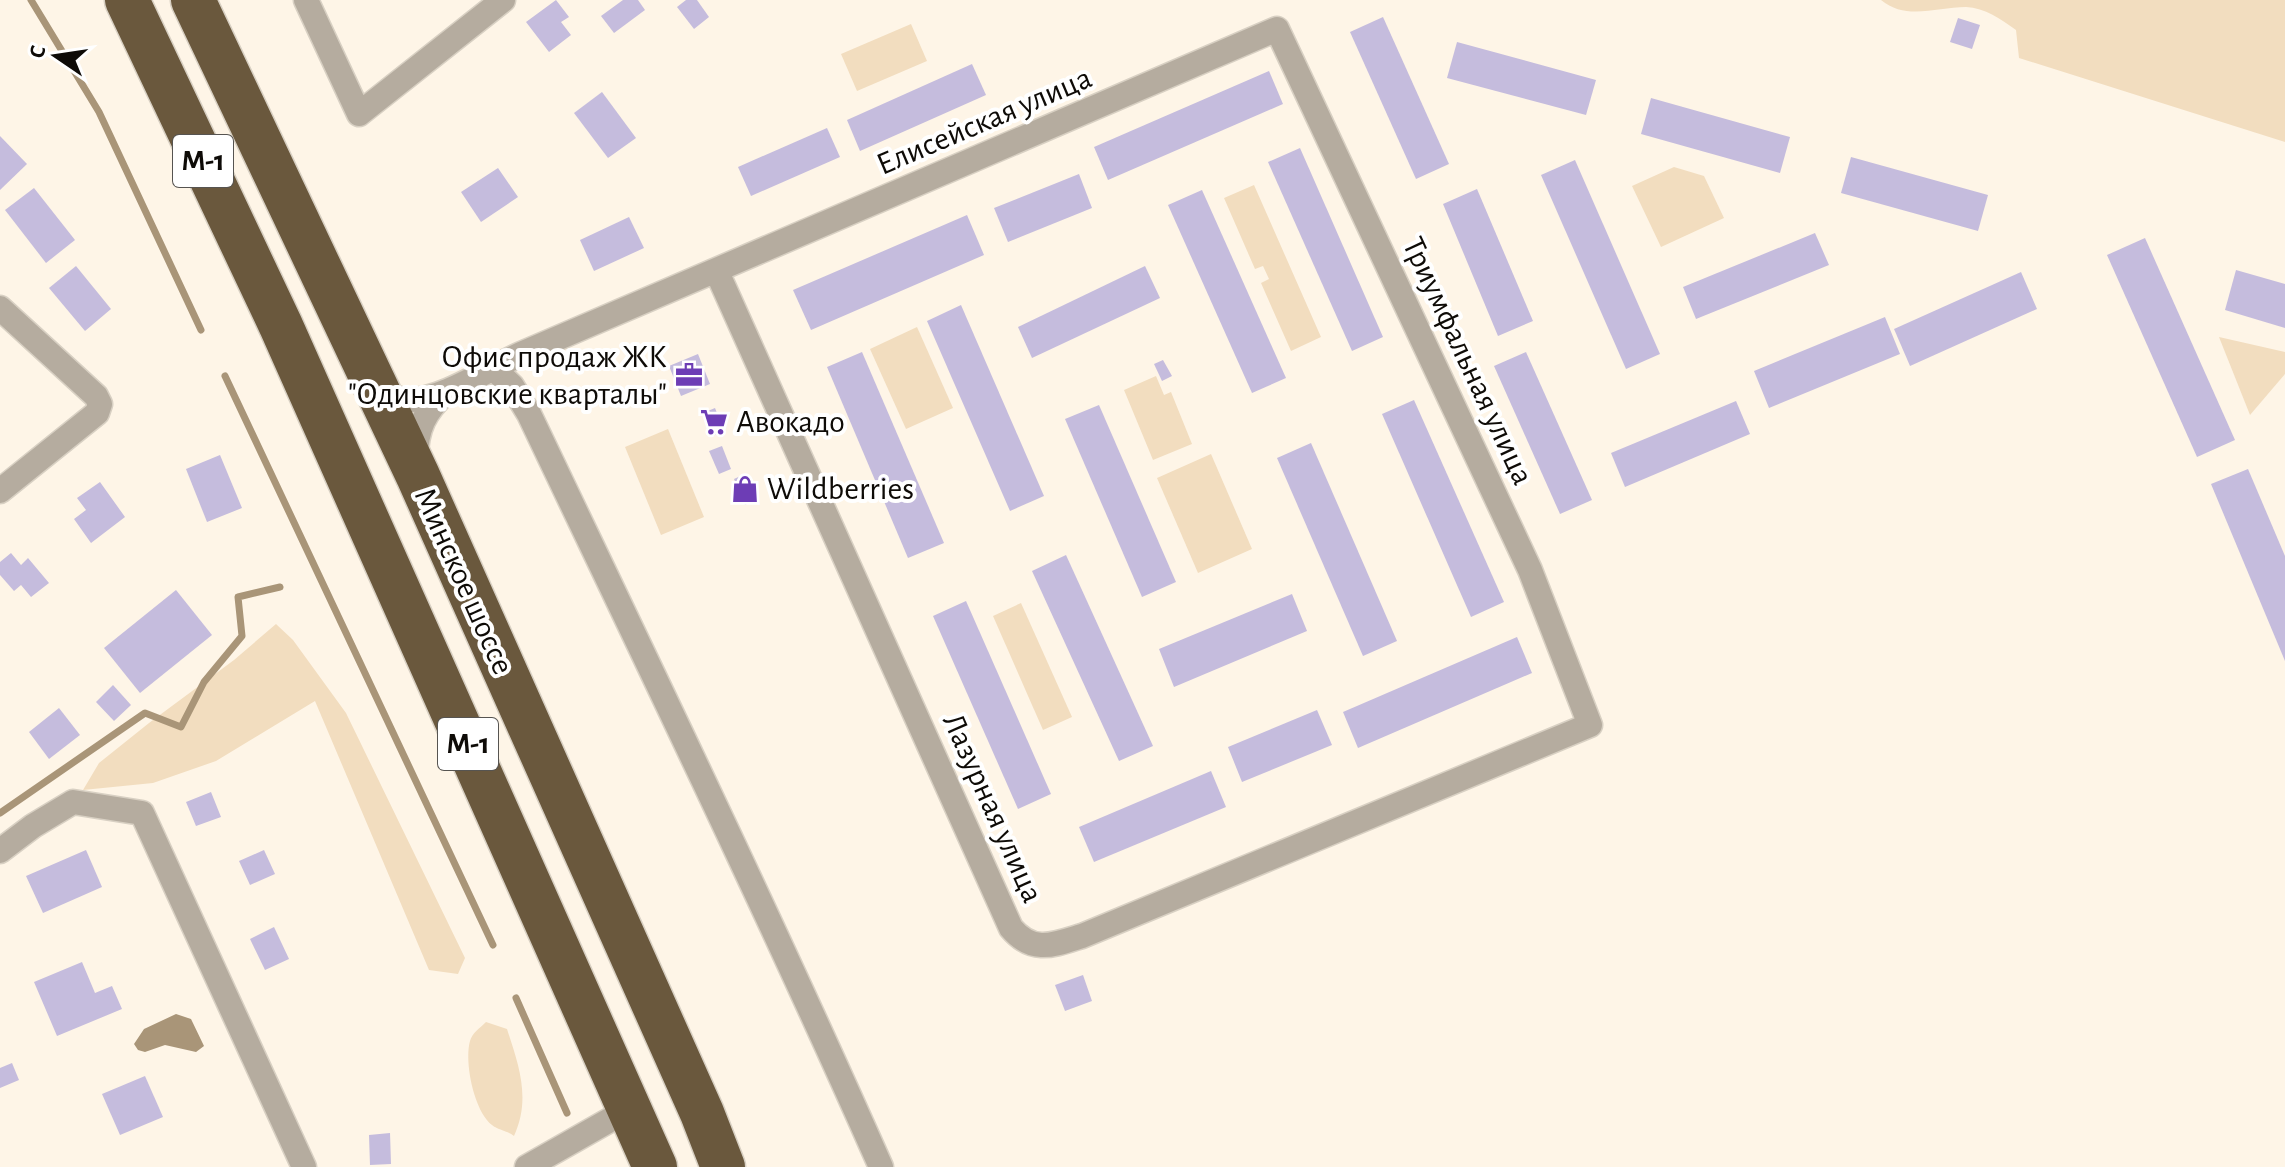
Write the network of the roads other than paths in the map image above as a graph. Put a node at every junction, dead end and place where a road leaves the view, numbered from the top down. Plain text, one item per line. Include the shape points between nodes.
1 (127, 0) edge
2 (193, 0) edge
3 (306, 0) edge
4 (503, 0) edge
5 (1277, 29) joint
6 (717, 272) junction
7 (0, 308) edge
8 (492, 367) junction
9 (374, 383) junction
10 (448, 389) junction
11 (418, 476) junction
12 (0, 491) edge
13 (1590, 725) joint
14 (0, 851) edge
15 (631, 1108) junction
16 (304, 1167) edge
17 (527, 1167) edge
18 (655, 1167) edge
19 (723, 1167) edge
20 (881, 1167) edge

1 - 15 highway, Минское шоссе / М-1 via 281,326
2 - 9 highway, Минское шоссе / М-1
3 - 4 street via 359,114
5 - 6 street, Елисейская улица
5 - 13 street, Триумфальная улица via 1530,570
6 - 8 street, Елисейская улица
6 - 13 street, Лазурная улица via 1011,928 1027,944 1053,945 1082,936
7 - 12 street via 100,404 97,413
8 - 10 street, Елисейская улица
8 - 20 street via 529,414
9 - 10 street via 402,400 420,400
9 - 11 highway, Минское шоссе / М-1
10 - 11 street via 423,418 417,436
11 - 19 highway, Минское шоссе / М-1
14 - 16 street via 73,802 142,813
15 - 17 street
15 - 18 highway, Минское шоссе / М-1

